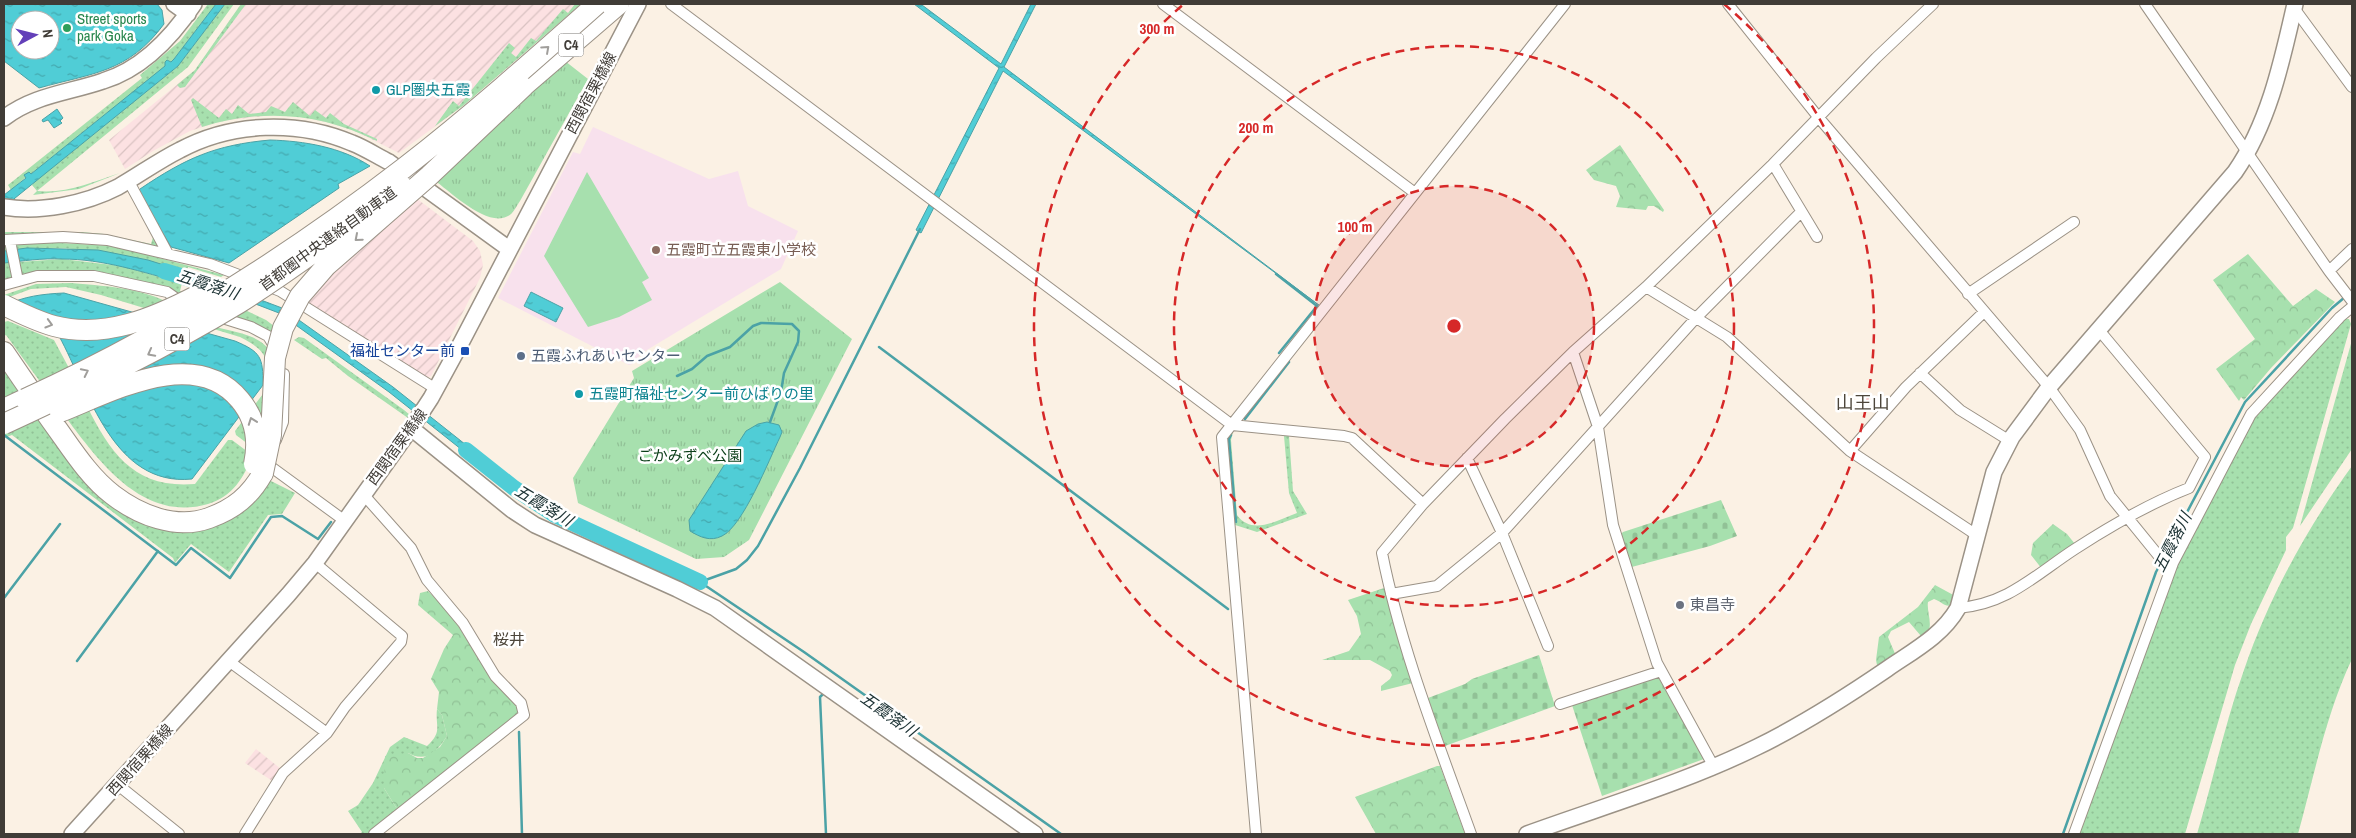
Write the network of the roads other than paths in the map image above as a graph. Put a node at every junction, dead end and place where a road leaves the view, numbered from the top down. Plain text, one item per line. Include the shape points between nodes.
1 (174, 4) edge
2 (596, 4) edge
3 (619, 4) edge
4 (638, 4) edge
5 (671, 4) edge
6 (1163, 4) edge
7 (1565, 4) edge
8 (1728, 4) edge
9 (1933, 4) edge
10 (2145, 4) edge
11 (2295, 6) edge
12 (191, 9) edge
13 (524, 87) junction
14 (2352, 87) edge
15 (4, 118) edge
16 (1819, 118) junction
17 (2249, 152) junction
18 (1773, 164) junction
19 (128, 180) junction
20 (1415, 193) junction
21 (7, 207) edge
22 (1801, 212) junction
23 (331, 222) junction
24 (2074, 222) dead end
25 (1816, 237) dead end
26 (7, 240) edge
27 (2352, 248) edge
28 (509, 249) junction
29 (168, 254) junction
30 (2329, 272) junction
31 (18, 281) junction
32 (4, 286) edge
33 (1646, 287) junction
34 (1968, 294) junction
35 (2352, 301) edge
36 (4, 305) edge
37 (2352, 307) edge
38 (1984, 312) junction
39 (1695, 318) junction
40 (2098, 330) junction
41 (4, 340) edge
42 (4, 352) edge
43 (1573, 352) junction
44 (1920, 373) junction
45 (2049, 387) junction
46 (436, 389) junction
47 (4, 409) edge
48 (4, 424) edge
49 (1232, 425) junction
50 (413, 426) junction
51 (1598, 428) junction
52 (4, 434) edge
53 (2010, 441) junction
54 (1850, 451) junction
55 (1467, 458) junction
56 (258, 471) junction
57 (364, 494) junction
58 (1423, 504) junction
59 (2127, 516) junction
60 (345, 521) junction
61 (1502, 533) junction
62 (1978, 536) junction
63 (315, 562) junction
64 (2171, 562) junction
65 (1392, 594) junction
66 (1958, 608) junction
67 (1548, 646) dead end
68 (230, 662) junction
69 (1661, 671) junction
70 (1560, 704) dead end
71 (327, 733) junction
72 (1714, 767) junction
73 (118, 784) junction
74 (72, 834) edge
75 (179, 834) edge
76 (245, 834) edge
77 (374, 834) edge
78 (1035, 834) edge
79 (1256, 834) edge
80 (1471, 834) edge
81 (1527, 834) edge
82 (2074, 834) edge

1 - 12 street
23 -> 2 highway, 首都圏中央連絡自動車道 / C4, bridge via 497,92
3 - 13 highway, 首都圏中央連絡自動車道 / C4
4 - 28 street, 西関宿栗橋線
5 - 49 street
6 - 20 street
7 - 20 street
8 - 16 street
9 - 16 street
10 - 17 street
11 - 14 street
11 - 17 street via 2274,86
12 - 15 street via 167,38 124,73 48,95 17,108
13 -> 48 highway, 首都圏中央連絡自動車道 / C4, bridge via 340,234 259,290 136,361
13 -> 56 highway, bridge via 326,266 300,296 283,328 275,358 271,435
16 - 18 street
16 - 34 street
17 - 30 street
17 - 40 street
18 - 22 street
18 - 33 street
19 - 21 street via 81,200 55,206
19 - 28 street via 181,149 230,131 271,127 307,130 353,143 389,162
19 - 29 street
20 - 49 street
22 - 25 street
22 - 39 street
36 -> 23 highway, bridge via 36,320 68,329 98,329 133,323 203,293 303,234
47 -> 23 highway, 首都圏中央連絡自動車道 / C4, bridge via 161,332
24 - 34 street
26 - 29 street via 107,240
26 - 31 street
27 - 30 street
28 - 46 street, 西関宿栗橋線
29 - 46 street via 210,264 280,291
30 - 35 street
31 - 32 street
31 - 60 street via 58,275 122,281 167,292 189,308 251,327 268,336 283,360 283,422 279,437 261,459
33 - 39 street
33 - 43 street
34 - 38 street
37 - 64 street via 2251,414
38 - 44 street
38 - 45 street
39 - 51 street
39 - 54 street via 1727,337
40 - 45 street
40 - 59 street via 2205,457 2189,488
41 - 56 highway via 89,458 117,488 149,506 173,514 207,510 222,503
42 - 56 highway via 82,463 112,494 143,513 172,522 201,521 242,501 256,485
43 - 51 street
43 - 55 street
44 - 53 street via 1960,410
44 - 54 street
45 - 53 street
45 - 59 street via 2080,430 2110,496
46 - 50 street, 西関宿栗橋線
49 - 58 street via 1352,438
49 - 79 street via 1222,436
50 - 57 street, 西関宿栗橋線
50 - 78 street via 534,525 715,608
51 - 61 street
51 - 69 street via 1613,525
56 -> 52 highway, bridge via 256,429 245,406 223,385 196,375 148,379
53 - 62 street via 1994,472
54 - 62 street
55 - 58 street
55 - 61 street
57 - 60 street, 西関宿栗橋線
57 - 77 street via 411,548 427,580 463,623 496,676 521,703 524,715
58 - 65 street via 1382,552
59 - 64 street via 2158,555
59 - 66 street via 2021,588 1978,607
60 - 63 street, 西関宿栗橋線
61 - 65 street via 1438,586
61 - 67 street
62 - 66 street
63 - 68 street, 西関宿栗橋線
63 - 71 street via 402,636 401,642
64 - 82 street
65 - 80 street via 1416,679
66 - 72 street via 1950,624 1931,640 1858,689 1759,747
68 - 71 street
68 - 73 street, 西関宿栗橋線
69 - 70 street
69 - 72 street
71 - 76 street via 283,772
72 - 81 street
73 - 74 street, 西関宿栗橋線
73 - 75 street

